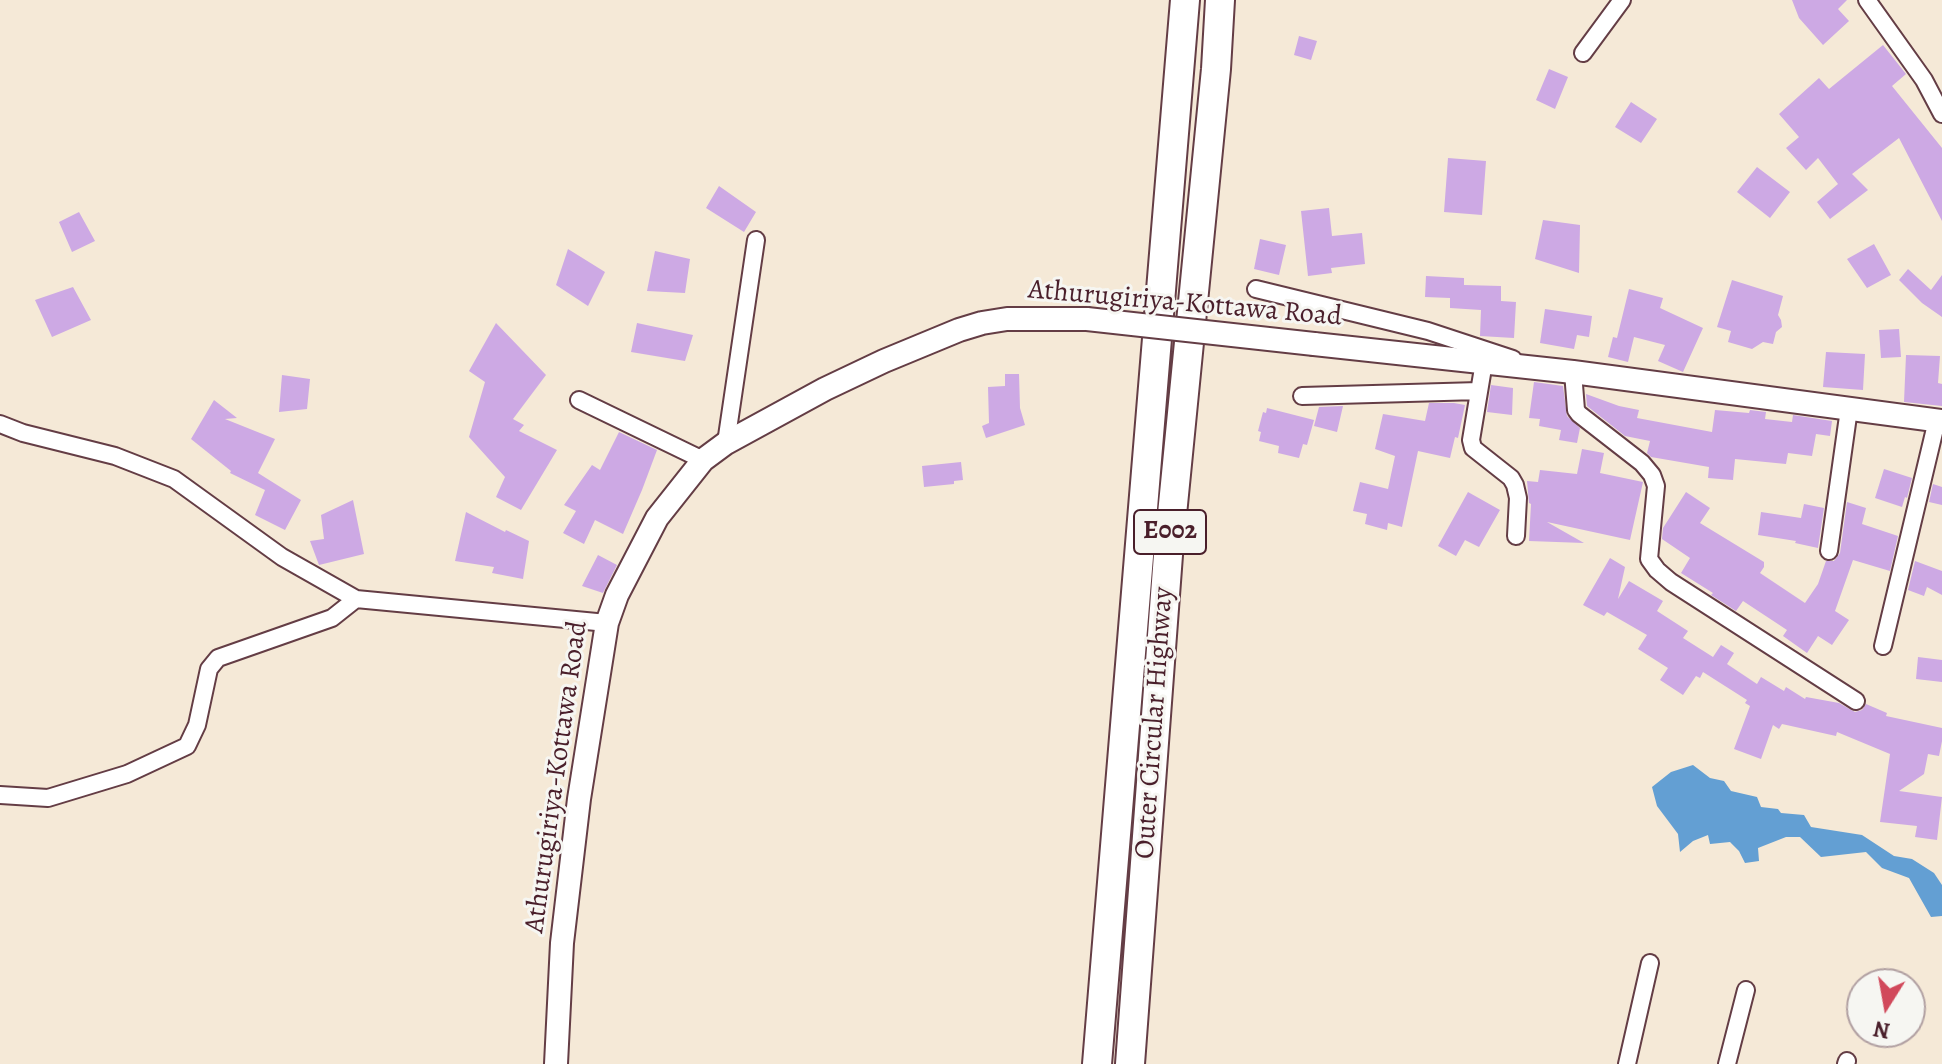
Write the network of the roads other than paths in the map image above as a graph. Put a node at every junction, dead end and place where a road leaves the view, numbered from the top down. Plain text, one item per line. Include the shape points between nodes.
1 (1185, 0) edge
2 (1220, 0) edge
3 (1622, 0) edge
4 (1867, 0) edge
5 (1583, 53) dead end
6 (1942, 114) edge
7 (756, 240) dead end
8 (1256, 289) dead end
9 (1484, 362) junction
10 (1538, 368) junction
11 (1573, 372) junction
12 (1479, 391) junction
13 (1302, 396) dead end
14 (579, 400) dead end
15 (1849, 409) junction
16 (1939, 420) edge
17 (0, 424) edge
18 (726, 443) junction
19 (703, 460) junction
20 (1516, 536) dead end
21 (1829, 551) dead end
22 (356, 599) junction
23 (607, 623) junction
24 (1883, 646) dead end
25 (1856, 701) dead end
26 (0, 795) edge
27 (1650, 963) dead end
28 (1746, 990) dead end
29 (556, 1064) edge
30 (1097, 1064) edge
31 (1130, 1064) edge
32 (1627, 1064) edge
33 (1727, 1064) edge

1 - 30 highway, Outer Circular Highway / E002
2 - 31 highway, Outer Circular Highway / E002 via 1168,555
3 - 5 street
4 - 6 street
7 - 18 street
8 - 10 street via 1428,331
9 - 10 main road, Athurugiriya-Kottawa Road
9 - 12 street
9 - 18 main road, Athurugiriya-Kottawa Road, bridge via 1087,319 1007,319 959,330 884,361
10 - 11 main road, Athurugiriya-Kottawa Road
11 - 15 main road, Athurugiriya-Kottawa Road
11 - 25 street via 1579,414 1652,475 1656,486 1649,559 1657,570
12 - 13 street
12 - 20 street via 1473,448 1515,485
14 - 19 street
15 - 16 main road, Athurugiriya-Kottawa Road
15 - 21 street
16 - 24 street
17 - 22 street via 115,456 174,479 282,557
18 - 19 main road, Athurugiriya-Kottawa Road
19 - 23 main road, Athurugiriya-Kottawa Road via 657,518
22 - 23 street
22 - 26 street via 332,618 218,658 209,669 187,746 127,774 48,798
23 - 29 main road, Athurugiriya-Kottawa Road via 575,828
27 - 32 street
28 - 33 street

